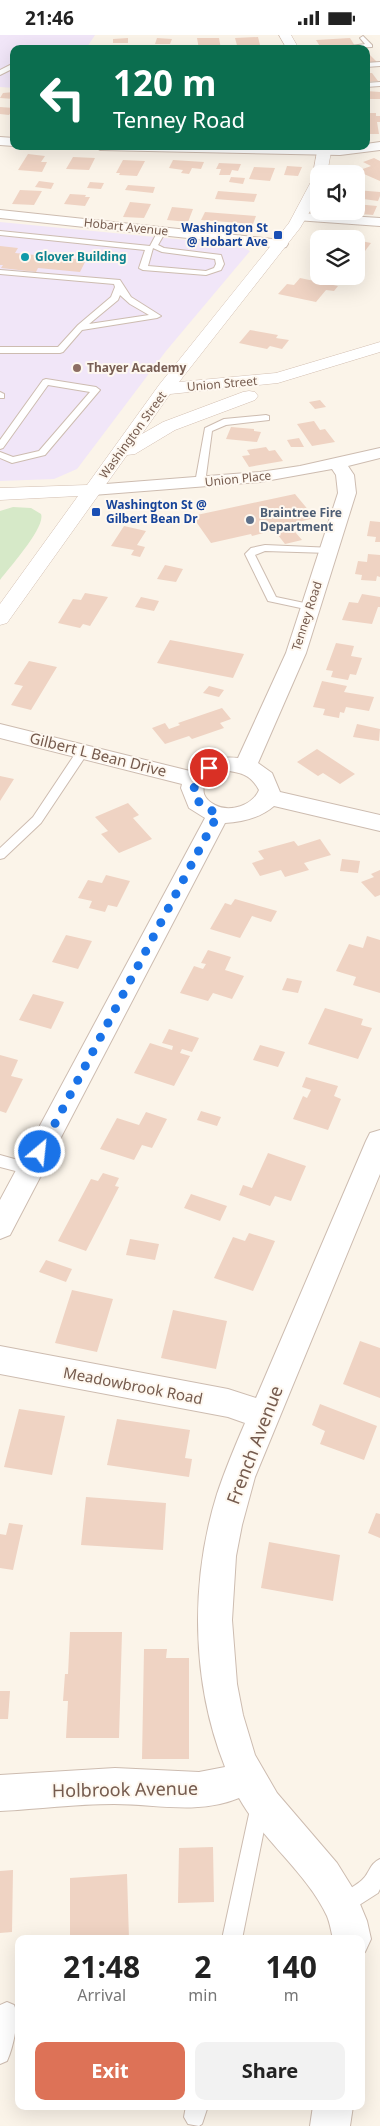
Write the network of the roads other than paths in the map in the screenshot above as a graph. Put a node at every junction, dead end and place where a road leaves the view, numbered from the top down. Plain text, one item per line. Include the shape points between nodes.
1 (363, 38) dead end
2 (369, 45) edge
3 (370, 50) edge
4 (375, 51) dead end
5 (325, 150) edge
6 (340, 150) edge
7 (359, 150) edge
8 (322, 165) edge
9 (310, 197) edge
10 (0, 214) edge
11 (300, 217) junction
12 (380, 222) edge
13 (162, 231) junction
14 (0, 233) edge
15 (281, 244) junction
16 (0, 271) edge
17 (118, 288) junction
18 (79, 329) junction
19 (199, 345) junction
20 (380, 347) edge
21 (0, 350) edge
22 (323, 365) junction
23 (165, 389) junction
24 (249, 396) junction
25 (266, 418) dead end
26 (0, 446) edge
27 (380, 453) edge
28 (2, 456) edge
29 (116, 458) junction
30 (337, 463) junction
31 (200, 483) junction
32 (93, 490) junction
33 (0, 494) edge
34 (329, 549) junction
35 (310, 607) junction
36 (0, 619) edge
37 (0, 731) edge
38 (83, 751) junction
39 (246, 767) junction
40 (196, 780) junction
41 (268, 797) junction
42 (218, 814) junction
43 (380, 823) edge
44 (0, 855) edge
45 (380, 1141) edge
46 (0, 1161) edge
47 (31, 1169) junction
48 (0, 1227) edge
49 (0, 1360) edge
50 (265, 1415) junction
51 (254, 1789) junction
52 (0, 1793) edge
53 (380, 1869) edge
54 (347, 1922) edge
55 (233, 1935) edge
56 (7, 2012) dead end
57 (0, 2054) edge
58 (332, 2110) edge
59 (330, 2126) edge

1 - 2 lane
3 - 4 lane
5 - 8 main road
6 - 7 street
9 - 11 main road, Washington Street
10 - 13 street, Hobart Avenue
11 - 12 street
11 - 15 main road, Washington Street
13 - 14 lane via 154,246 162,250 218,257 218,270 206,273 144,268 149,248
13 - 15 street, Hobart Avenue
15 - 19 main road, Washington Street
16 - 17 lane via 117,282
17 - 18 lane via 115,298
17 - 18 lane via 137,306 158,316
18 - 21 lane via 60,350
19 - 22 main road via 200,355 210,366 229,374 263,377
19 - 23 main road, Washington Street
20 - 22 main road, Union Street
22 - 23 main road, Union Street via 266,381
22 - 24 main road, Union Street
23 - 24 main road, Union Street via 207,399
23 - 29 main road, Washington Street
24 - 29 main road via 169,426
25 - 31 lane via 224,422 208,430
26 - 28 lane via 46,382 96,390 42,453 12,460
27 - 30 street, Union Place
29 - 32 main road, Washington Street
30 - 31 street, Union Place via 260,477
30 - 34 street, Tenney Road via 348,487
31 - 32 street, Union Place
32 - 33 main road
32 - 36 main road, Washington Street
34 - 35 street, Tenney Road
34 - 35 lane via 266,548 250,554 272,599
35 - 39 street, Tenney Road via 287,675
37 - 38 street, Gilbert L Bean Drive
38 - 40 street, Gilbert L Bean Drive
38 - 44 lane via 31,827
39 - 40 street via 215,766
39 - 41 street via 266,780
40 - 42 street via 192,788 194,797 206,809
41 - 42 street via 248,813
41 - 43 street
42 - 47 street
45 - 50 street, French Avenue
46 - 47 lane
47 - 48 street
49 - 50 street, Meadowbrook Road via 235,1405
50 - 51 street, French Avenue via 241,1471 226,1519 216,1600 223,1703 234,1747
51 - 52 street, Holbrook Avenue via 235,1783 201,1789 117,1786
51 - 54 street, French Avenue via 278,1825 320,1870
51 - 55 lane
53 - 54 lane
56 - 57 lane
58 - 59 street

